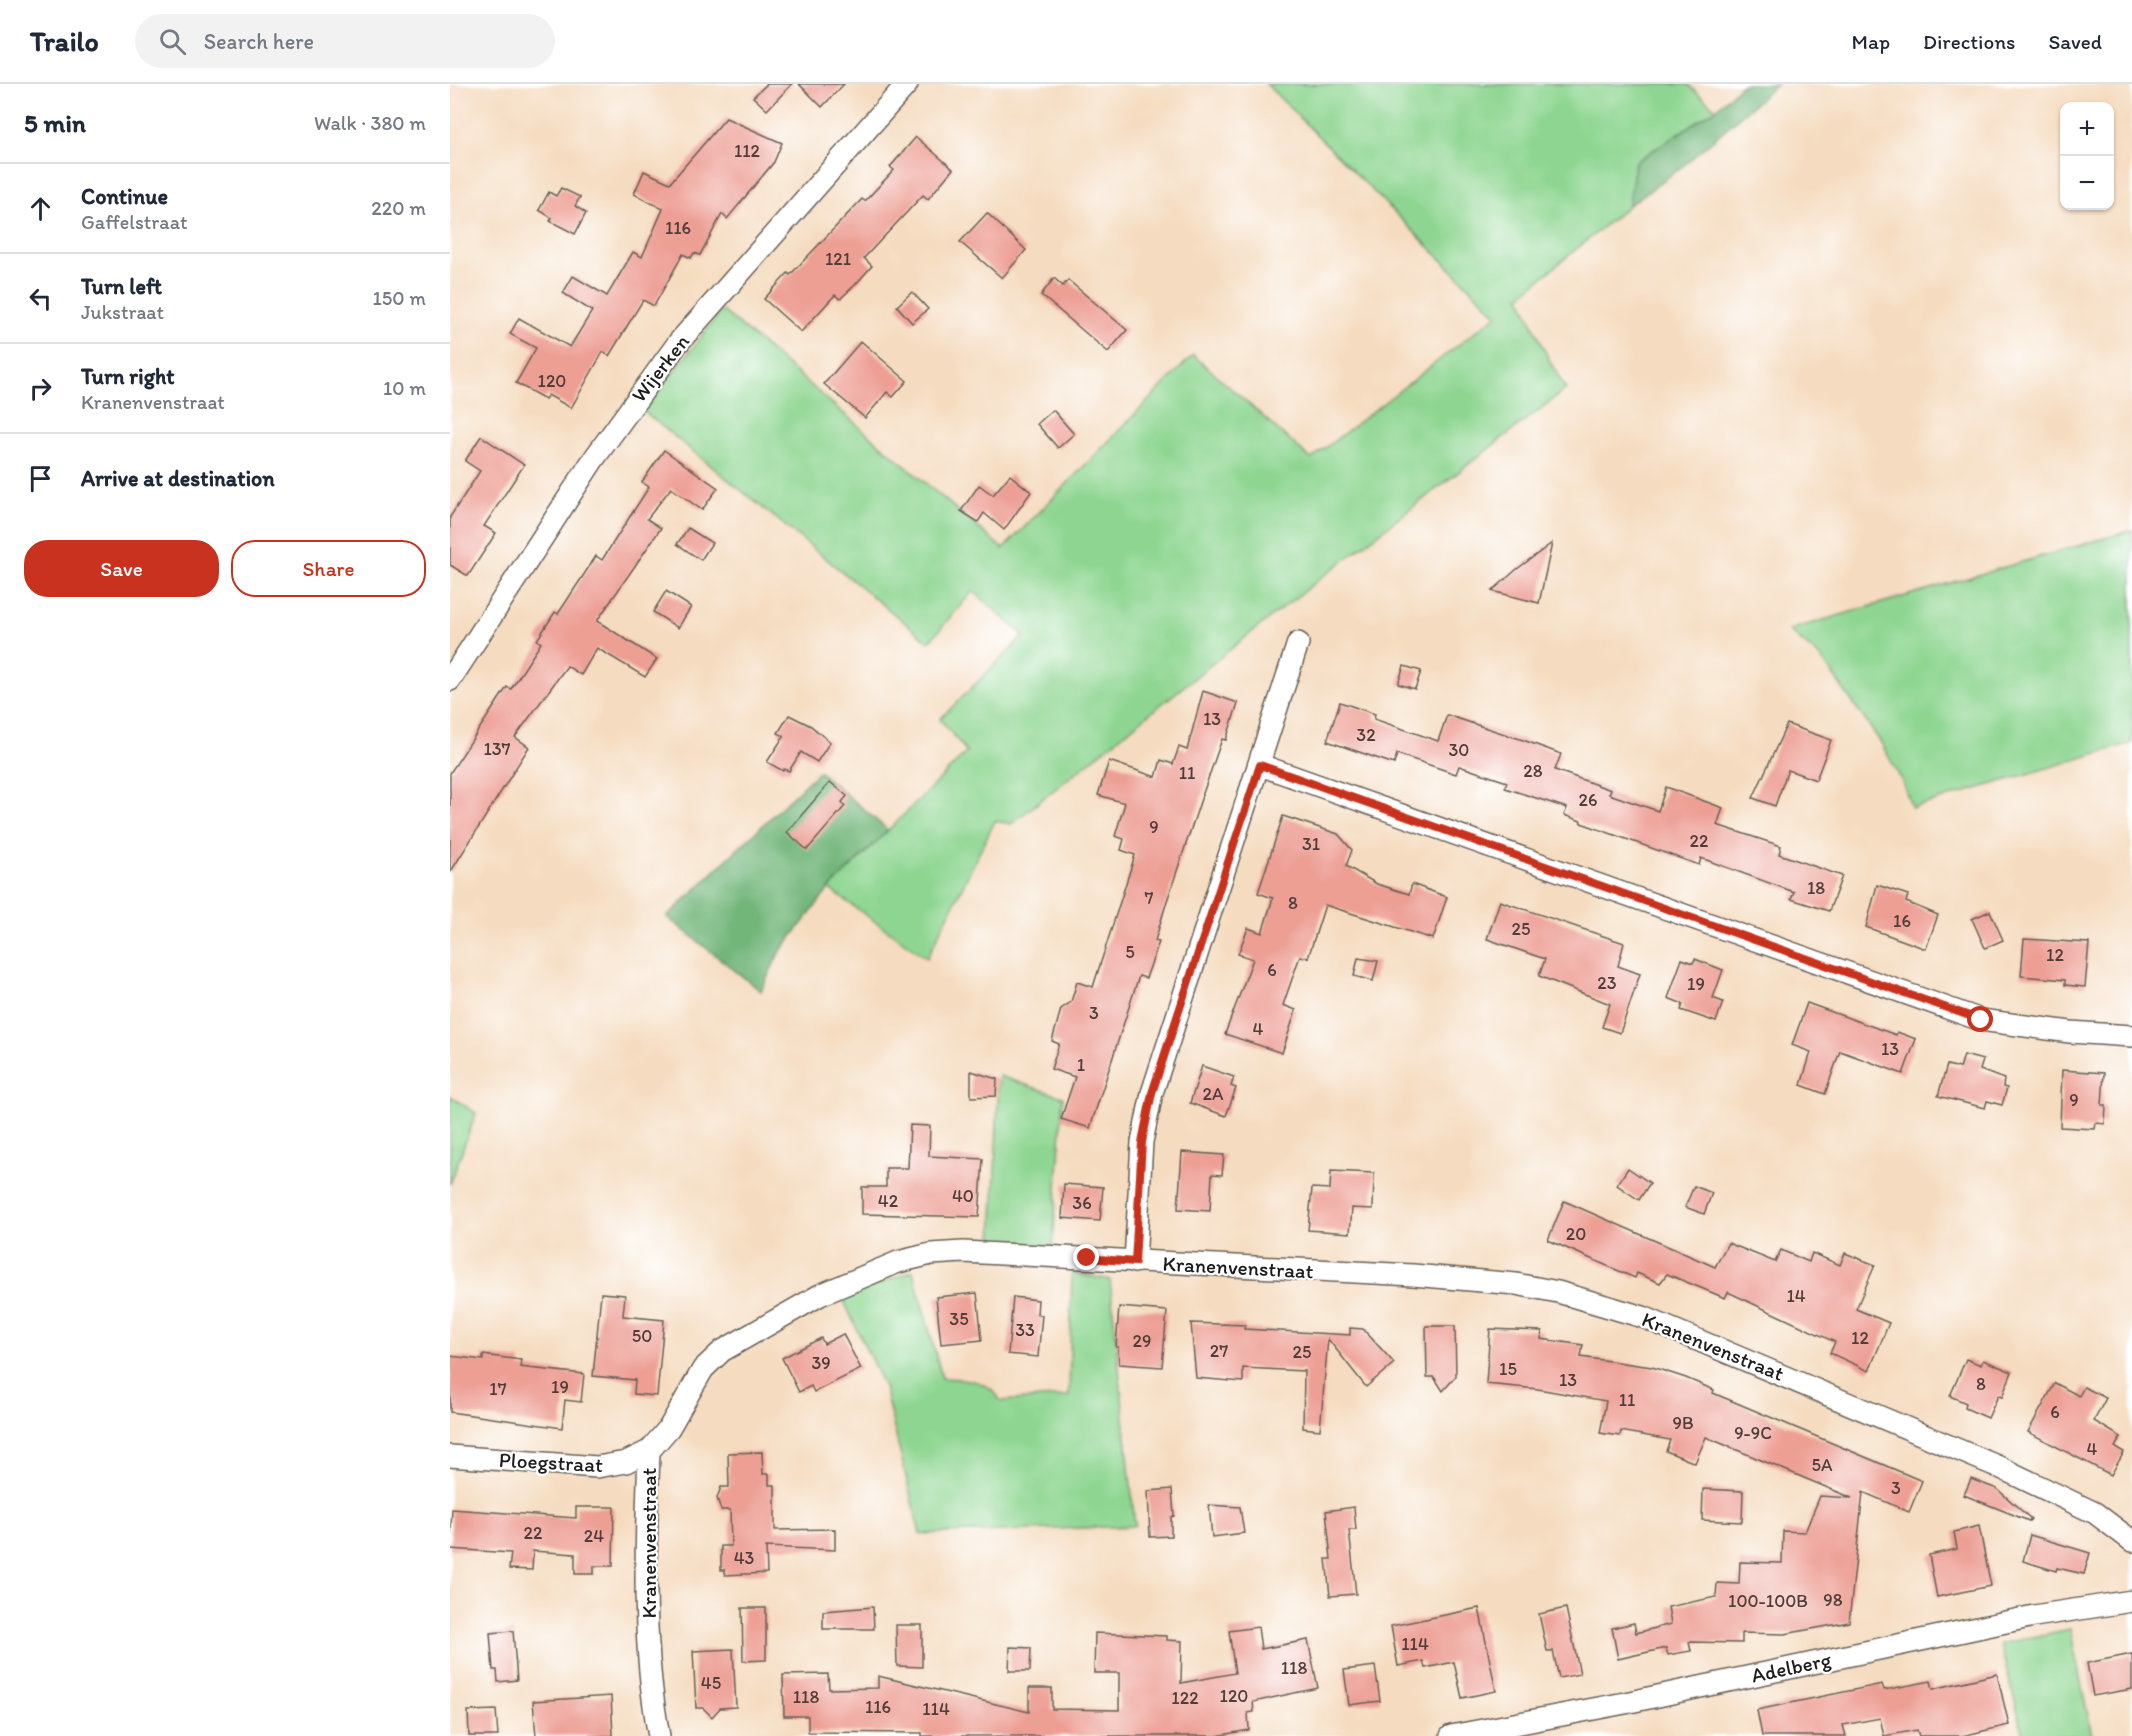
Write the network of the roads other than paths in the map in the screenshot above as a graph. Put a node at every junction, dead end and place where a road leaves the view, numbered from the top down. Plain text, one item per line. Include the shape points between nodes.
1 (907, 84) edge
2 (1298, 643) dead end
3 (450, 680) edge
4 (1260, 765) junction
5 (2132, 1036) edge
6 (1135, 1262) junction
7 (649, 1451) junction
8 (450, 1456) edge
9 (2132, 1541) edge
10 (2132, 1600) edge
11 (659, 1736) edge
12 (1450, 1736) edge

1 - 3 street, Wijerken via 678,343 593,460
2 - 4 street
4 - 5 street via 1981,1020
4 - 6 street via 1152,1093 1142,1142
6 - 7 street, Kranenvenstraat via 963,1252 898,1262 820,1295 722,1351 703,1369 669,1428
6 - 9 street, Kranenvenstraat via 1413,1275 1516,1284 1558,1292 1643,1317 1999,1467 2095,1513
7 - 8 street, Ploegstraat via 626,1462 597,1467
7 - 11 street, Kranenvenstraat via 647,1623 651,1695
10 - 12 street, Adelberg via 2034,1616

